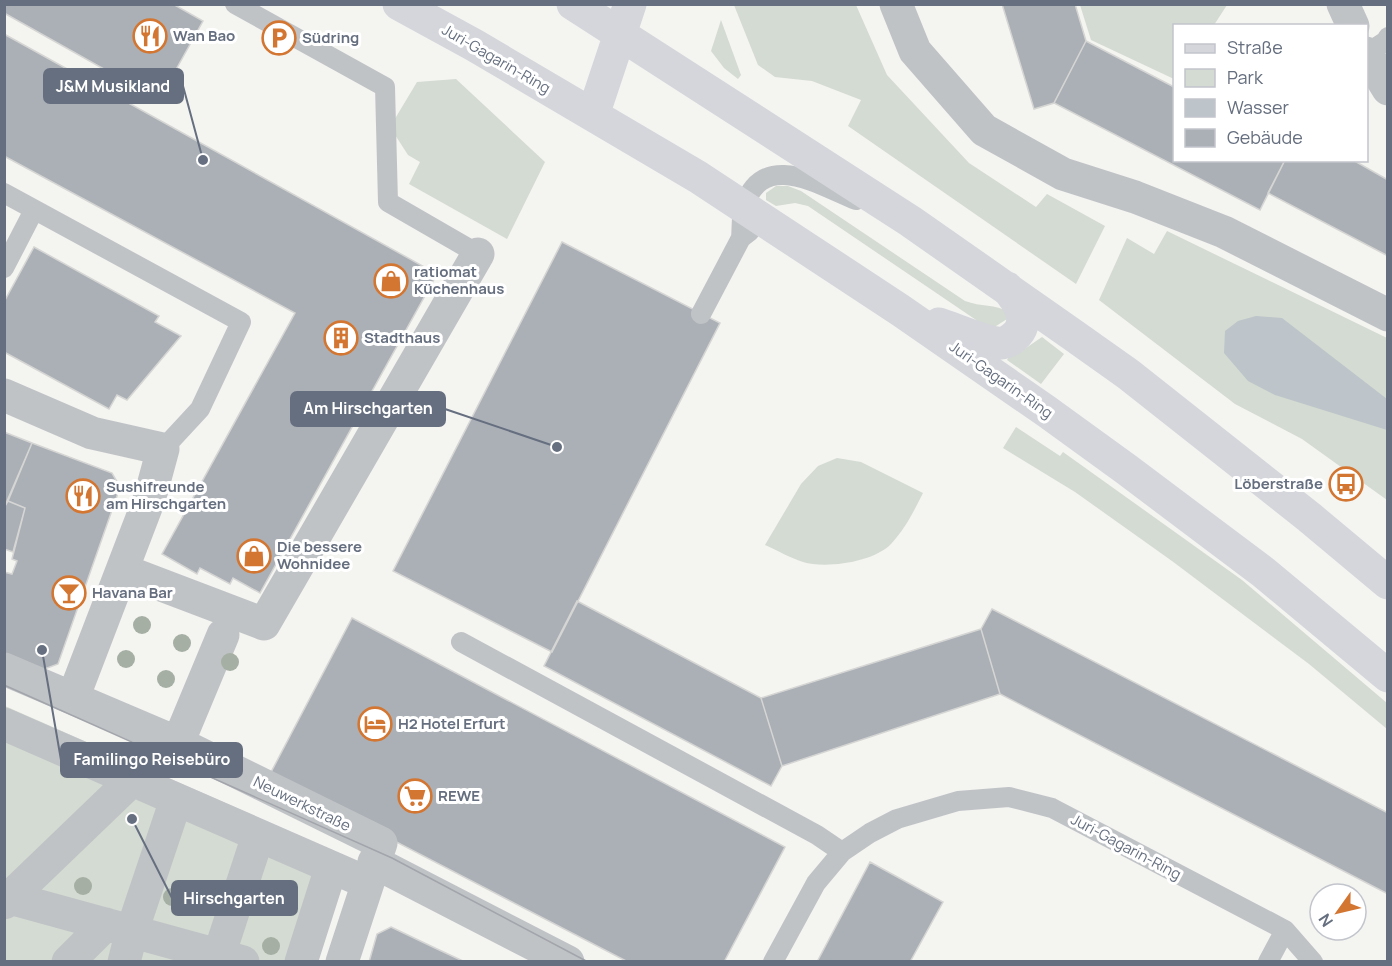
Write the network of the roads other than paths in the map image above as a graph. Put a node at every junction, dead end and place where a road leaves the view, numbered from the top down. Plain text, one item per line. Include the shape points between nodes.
1 (235, 4) edge
2 (399, 4) edge
3 (573, 4) edge
4 (896, 4) edge
5 (1343, 4) edge
6 (625, 19) edge
7 (1352, 24) edge
8 (1388, 37) edge
9 (1368, 52) edge
10 (1368, 55) edge
11 (1388, 89) edge
12 (593, 115) junction
13 (4, 193) edge
14 (34, 210) junction
15 (910, 221) junction
16 (742, 223) junction
17 (478, 254) joint
18 (4, 268) edge
19 (1006, 288) junction
20 (900, 310) junction
21 (701, 314) dead end
22 (1388, 315) edge
23 (4, 395) edge
24 (163, 449) junction
25 (122, 570) junction
26 (1388, 583) edge
27 (227, 624) junction
28 (461, 642) dead end
29 (4, 669) edge
30 (1388, 676) edge
31 (73, 698) junction
32 (4, 724) edge
33 (178, 743) junction
34 (132, 780) junction
35 (176, 800) junction
36 (258, 836) junction
37 (842, 852) junction
38 (331, 868) junction
39 (371, 872) junction
40 (7, 901) edge
41 (1285, 930) junction
42 (121, 939) edge
43 (231, 958) edge
44 (68, 962) edge
45 (301, 962) edge
46 (342, 962) edge
47 (568, 962) edge
48 (773, 962) edge
49 (1268, 962) edge
50 (1313, 962) edge

1 - 17 lane via 385,87 388,202
2 - 12 street, Juri-Gagarin-Ring
3 - 6 street
4 - 22 street via 915,51 984,130 1063,174 1224,232
5 - 7 street
6 - 12 street
6 - 15 street
8 - 9 lane
10 - 11 street
12 - 16 street, Juri-Gagarin-Ring
13 - 14 lane
14 - 18 lane
14 - 24 lane via 241,322 200,409
15 - 16 lane via 788,173 770,175 757,185
15 - 19 street
16 - 20 street, Juri-Gagarin-Ring via 773,226
16 - 21 lane
17 - 27 street via 264,624
19 - 20 street via 1021,308 1023,318 1018,333 1008,341 997,343
19 - 26 street via 1128,374
20 - 30 street, Juri-Gagarin-Ring via 1126,469 1263,572
23 - 24 street via 92,433
24 - 25 street via 150,497
25 - 27 street
25 - 31 street
27 - 33 street
28 - 37 lane
29 - 31 street, Neuwerkstraße
31 - 33 street, Neuwerkstraße
32 - 34 street
33 - 34 street
33 - 39 street, Neuwerkstraße via 381,843
34 - 35 street
34 - 40 street
35 - 36 street
35 - 42 street
36 - 38 street
36 - 43 street
37 - 41 lane, Juri-Gagarin-Ring via 897,819 958,801 1009,797 1052,808
37 - 48 lane, Juri-Gagarin-Ring via 816,883
38 - 39 street
38 - 45 street
39 - 46 street
39 - 47 street
40 - 42 street
41 - 49 lane
41 - 50 lane, Juri-Gagarin-Ring
42 - 43 street
42 - 44 street

